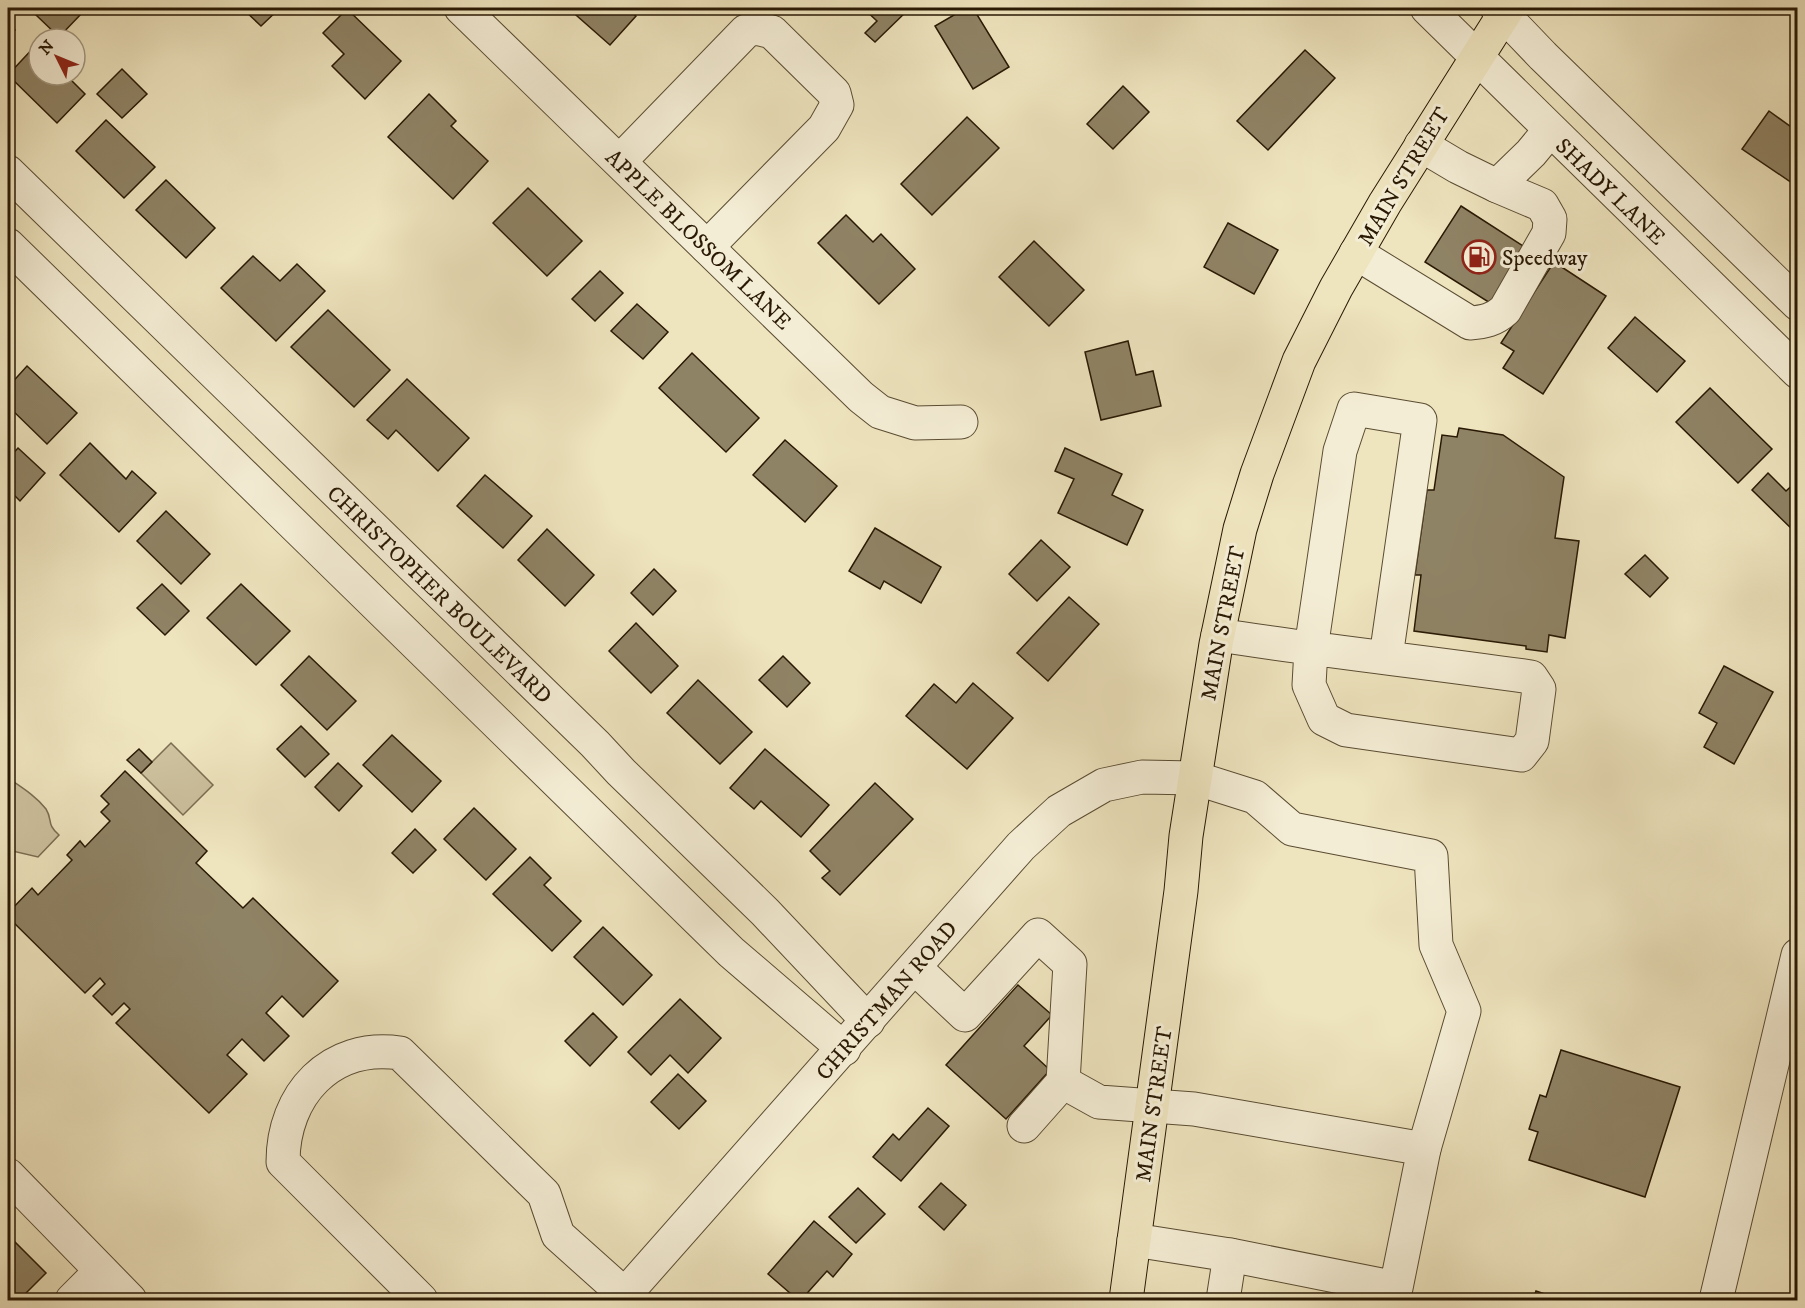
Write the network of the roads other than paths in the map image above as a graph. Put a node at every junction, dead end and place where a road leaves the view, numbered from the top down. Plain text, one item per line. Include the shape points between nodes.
1 (461, 8) edge
2 (1427, 8) edge
3 (1503, 10) edge
4 (1476, 58) junction
5 (1618, 129) junction
6 (1550, 130) junction
7 (1421, 145) junction
8 (620, 161) junction
9 (1584, 165) junction
10 (8, 172) edge
11 (1497, 186) junction
12 (8, 245) edge
13 (707, 247) junction
14 (1356, 253) junction
15 (1797, 304) edge
16 (1797, 372) edge
17 (961, 422) dead end
18 (1218, 635) junction
19 (1311, 649) junction
20 (1386, 657) junction
21 (1196, 778) junction
22 (1797, 955) edge
23 (915, 968) junction
24 (868, 1021) junction
25 (844, 1049) junction
26 (1063, 1082) junction
27 (1152, 1106) junction
28 (1024, 1126) dead end
29 (1424, 1149) junction
30 (8, 1175) edge
31 (1134, 1240) junction
32 (1230, 1255) junction
33 (101, 1271) junction
34 (623, 1298) edge
35 (72, 1300) edge
36 (130, 1300) edge
37 (421, 1300) edge
38 (1126, 1300) edge
39 (1223, 1300) edge
40 (1716, 1300) edge

1 - 8 street, APPLE BLOSSOM LANE
2 - 4 street, SHADY LANE
3 - 4 main road, MAIN STREET
3 - 5 street via 1543,56
4 - 6 street, SHADY LANE
4 - 7 main road, MAIN STREET
5 - 9 street
5 - 15 street
6 - 9 street, SHADY LANE
6 - 11 street
7 - 11 street
7 - 14 main road, MAIN STREET
8 - 13 street, APPLE BLOSSOM LANE
8 - 13 street via 746,31 756,28 772,32 820,77 834,93 837,105 824,128
9 - 16 street, SHADY LANE
10 - 24 street, CHRISTOPHER BOULEVARD via 765,912
11 - 14 street via 1542,206 1550,219 1549,233 1505,310 1496,318 1470,322
12 - 25 street via 731,952
13 - 17 street, APPLE BLOSSOM LANE via 880,412 915,423
14 - 18 main road, MAIN STREET via 1299,361 1257,474 1240,529
18 - 19 street
18 - 21 main road, MAIN STREET
19 - 20 street
19 - 20 street via 1309,685 1324,719 1346,730 1521,755 1532,741 1539,689 1531,677
19 - 20 street via 1340,451 1354,409 1420,420
21 - 23 street, CHRISTMAN ROAD via 1123,779 1104,785 1059,811 1021,846
21 - 27 main road, MAIN STREET
21 - 29 street, CHRISTMAN ROAD via 1255,797 1292,829 1431,856 1436,945 1464,1011
22 - 40 street
23 - 24 street, CHRISTMAN ROAD
23 - 26 street via 965,1015 1038,935 1070,964
24 - 25 street, CHRISTMAN ROAD
25 - 34 street, CHRISTMAN ROAD
26 - 27 street via 1100,1102
26 - 28 street
27 - 29 street via 1194,1109
27 - 31 main road, MAIN STREET
29 - 32 street via 1396,1288
30 - 33 street
31 - 32 street
31 - 38 main road, MAIN STREET
32 - 39 street
33 - 35 street
33 - 36 street
34 - 37 street via 558,1235 544,1194 400,1053 362,1054 327,1069 301,1095 286,1125 283,1162

